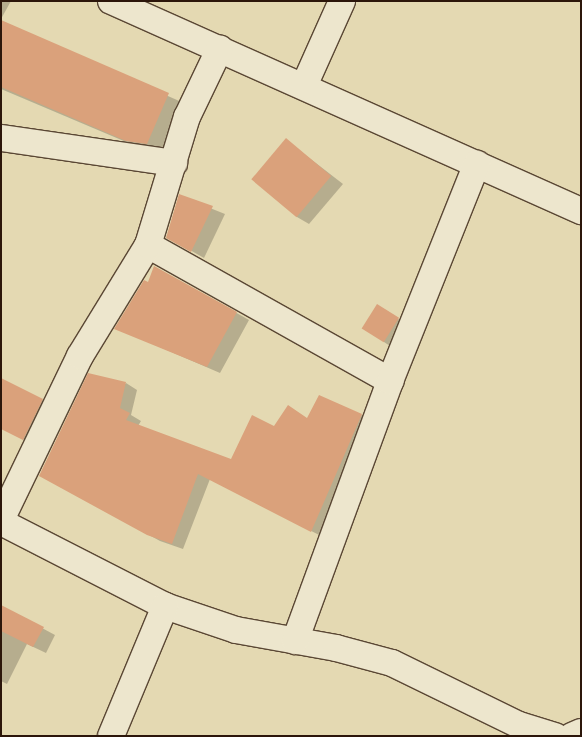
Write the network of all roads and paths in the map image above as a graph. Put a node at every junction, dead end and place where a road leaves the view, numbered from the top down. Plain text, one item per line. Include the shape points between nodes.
1 (111, 1) edge
2 (342, 1) edge
3 (220, 48) junction
4 (304, 86) junction
5 (1, 138) edge
6 (174, 163) junction
7 (477, 164) junction
8 (581, 211) edge
9 (148, 245) junction
10 (390, 381) junction
11 (1, 521) edge
12 (165, 606) junction
13 (295, 641) junction
14 (581, 732) edge
15 (111, 736) edge
16 (556, 736) edge
17 (572, 736) edge

1 - 3 street
2 - 4 street
3 - 4 street
3 - 6 street via 194,100
4 - 7 street
5 - 6 street
6 - 9 street
7 - 8 street
7 - 10 street
9 - 10 street
9 - 11 street via 80,356
10 - 13 street
11 - 12 street
12 - 13 street via 236,630
12 - 15 street
13 - 16 street via 392,664 519,725
14 - 17 street

